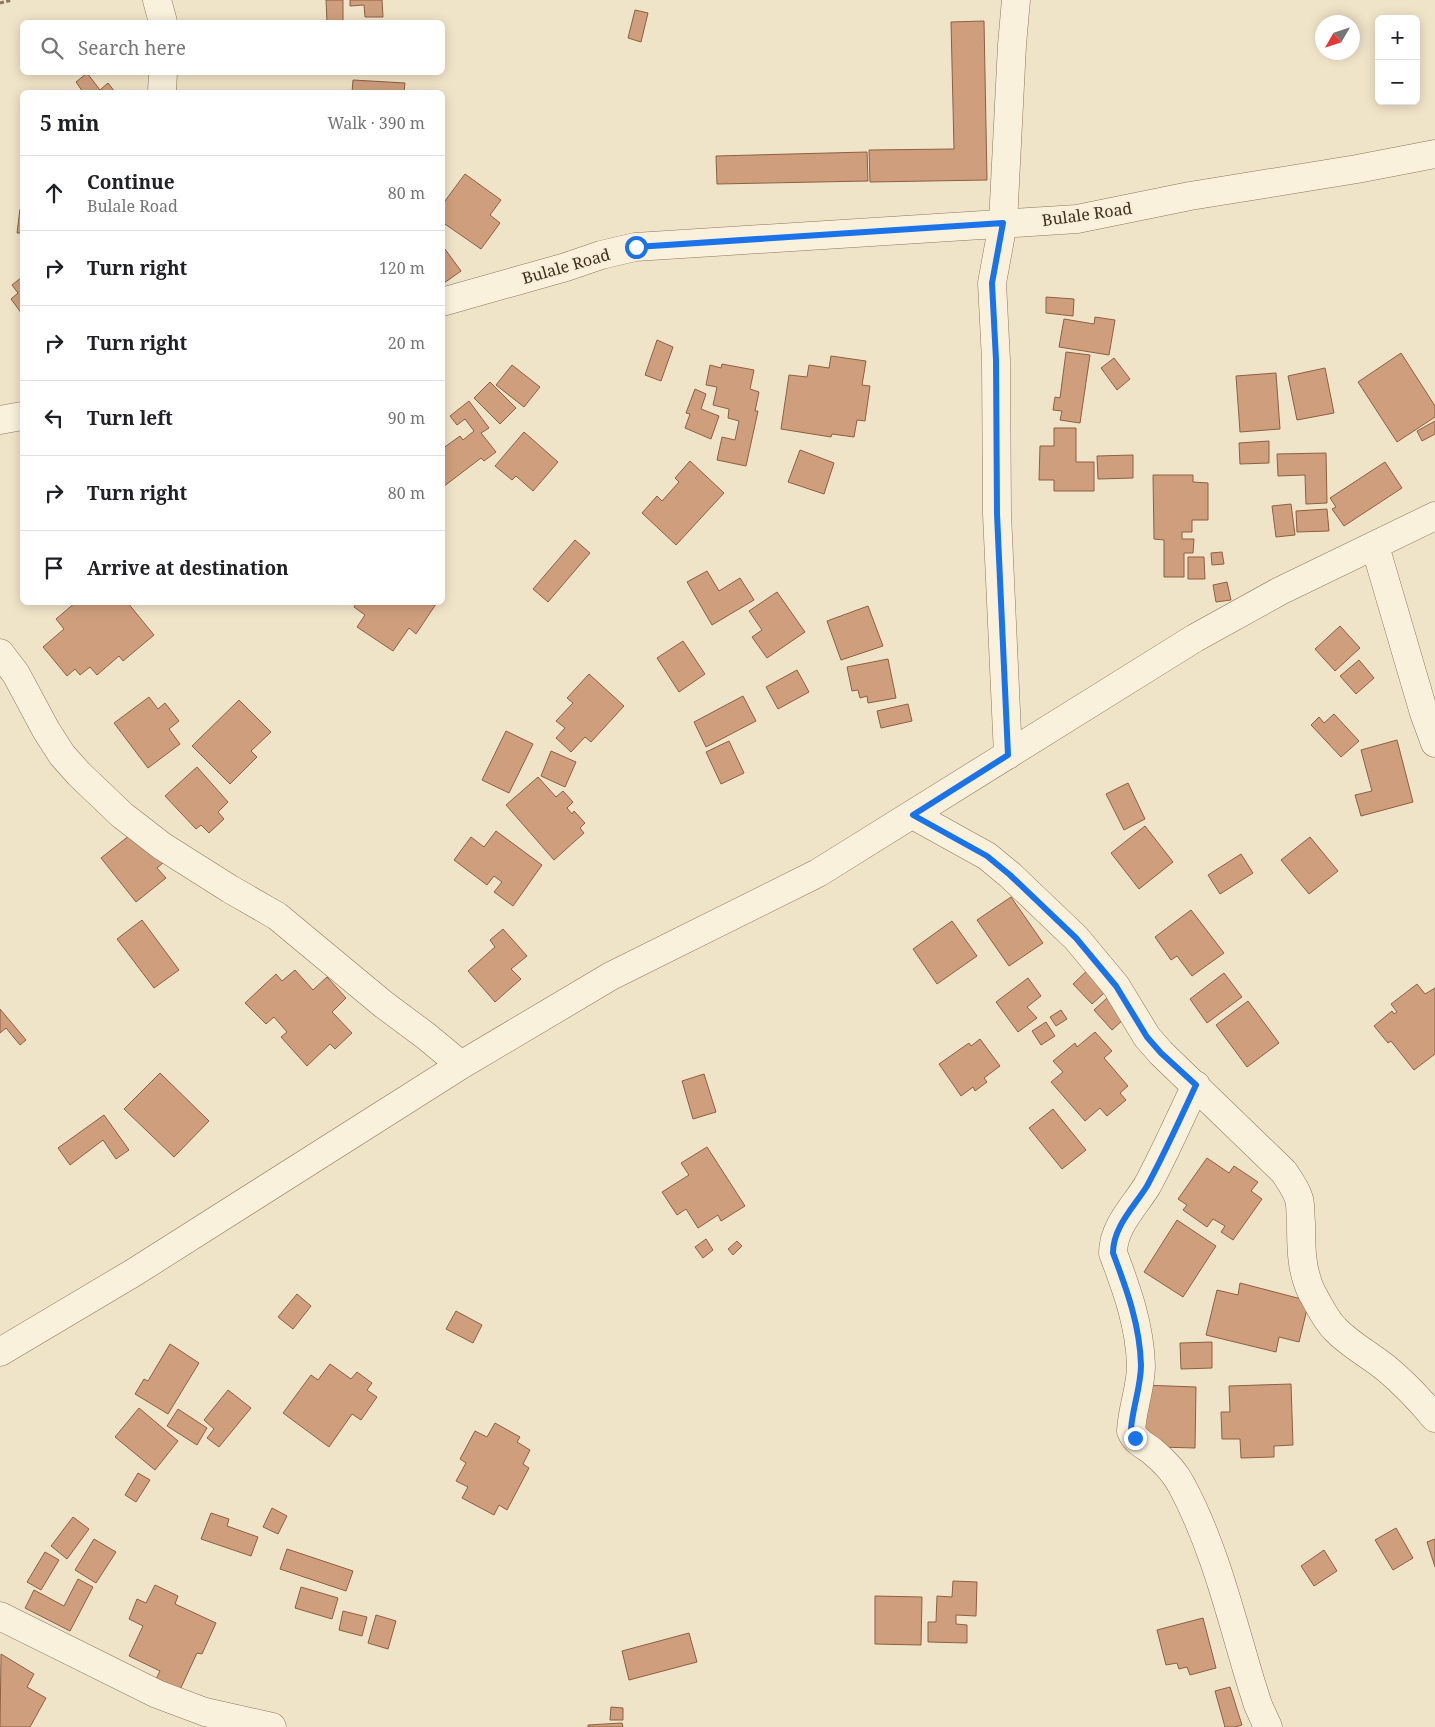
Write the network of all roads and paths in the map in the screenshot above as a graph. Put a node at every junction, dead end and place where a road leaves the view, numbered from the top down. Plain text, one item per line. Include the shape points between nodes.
1 (12, 0) edge
2 (157, 0) edge
3 (1016, 0) edge
4 (0, 2) edge
5 (162, 20) edge
6 (163, 75) edge
7 (162, 90) edge
8 (1435, 154) edge
9 (1003, 223) junction
10 (445, 301) edge
11 (20, 416) edge
12 (0, 420) edge
13 (1435, 516) edge
14 (1375, 546) junction
15 (0, 653) edge
16 (1435, 743) edge
17 (1008, 755) junction
18 (913, 815) junction
19 (461, 1065) junction
20 (1196, 1085) junction
21 (0, 1352) edge
22 (1435, 1418) edge
23 (0, 1616) edge
24 (272, 1727) edge
25 (1268, 1727) edge

1 - 4 path
2 - 5 street
3 - 9 street
6 - 7 street
8 - 9 street, Bulale Road via 1077,219
9 - 10 street, Bulale Road via 636,247
9 - 17 street via 992,283 997,514
11 - 12 street
13 - 14 street
14 - 16 street
14 - 17 street via 1280,591 1195,638
15 - 19 street via 16,674 62,755 122,815 162,846 277,916
17 - 18 street
18 - 19 street via 818,874 611,976
18 - 20 street via 987,856 1070,932 1116,986 1147,1037
19 - 21 street via 133,1273
20 - 22 street via 1284,1172 1295,1187 1300,1201 1305,1274 1326,1318 1351,1343 1406,1385
20 - 25 street via 1147,1186 1118,1231 1113,1245 1133,1307 1141,1367 1131,1430 1140,1443 1172,1470 1209,1543 1251,1684
23 - 24 street via 157,1694 205,1712

